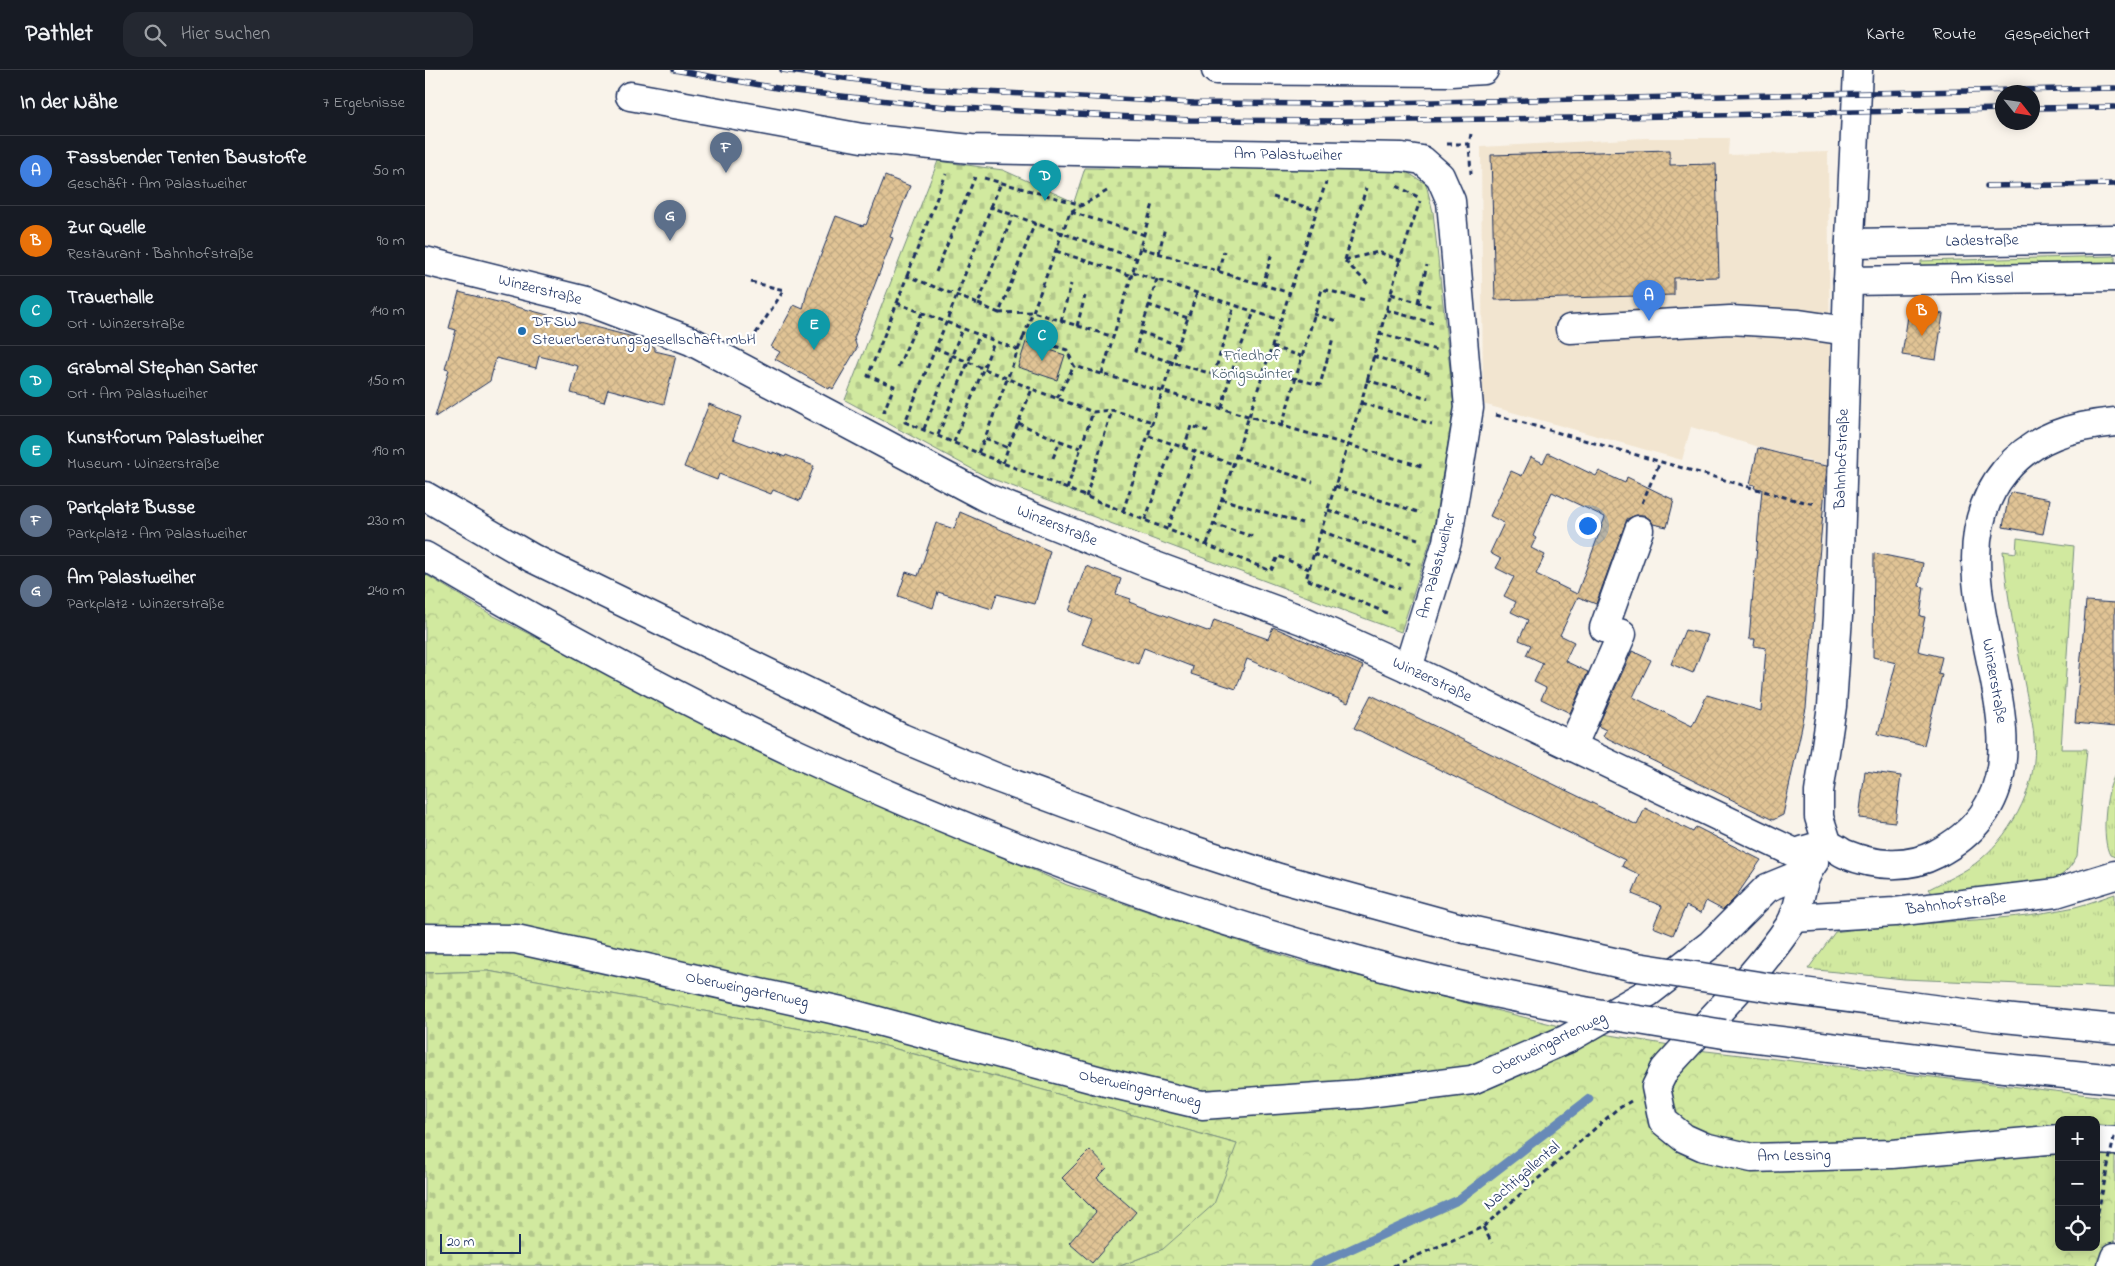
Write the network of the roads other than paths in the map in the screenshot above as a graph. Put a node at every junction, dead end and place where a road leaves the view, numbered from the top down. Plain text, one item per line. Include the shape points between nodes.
1 (1216, 70) edge
2 (1484, 70) edge
3 (1858, 70) edge
4 (630, 96) dead end
5 (2115, 239) edge
6 (1850, 243) junction
7 (425, 261) edge
8 (2115, 277) edge
9 (1848, 281) junction
10 (1569, 329) dead end
11 (1847, 331) junction
12 (2115, 422) edge
13 (425, 496) edge
14 (1639, 530) road end
15 (425, 556) edge
16 (1408, 668) junction
17 (1572, 747) junction
18 (1828, 845) junction
19 (1806, 872) junction
20 (2115, 874) edge
21 (1794, 918) junction
22 (425, 938) edge
23 (2115, 1029) edge
24 (2115, 1079) edge
25 (2055, 1140) edge
26 (2100, 1140) edge
27 (2115, 1141) edge
28 (2115, 1257) edge
29 (2113, 1266) edge

1 - 2 main road
3 - 6 main road, Bahnhofstraße
4 - 16 main road, Am Palastweiher via 861,138 971,149 1402,157 1422,160 1440,176 1451,201 1469,408 1447,542
5 - 6 main road, Ladestraße
6 - 9 main road, Bahnhofstraße
7 - 16 main road, Winzerstraße via 586,301 691,341 987,498 1147,563 1302,620
8 - 9 main road, Am Kissel
9 - 11 main road, Bahnhofstraße
10 - 11 main road via 1730,320
11 - 18 main road, Bahnhofstraße via 1838,616 1832,706 1819,792 1819,817
12 - 18 main road, Winzerstraße via 2075,427 2048,437 2020,454 1994,484 1983,504 1975,558 1976,586 2003,727 2001,766 1992,800 1956,843 1935,856 1902,865 1875,864
13 - 23 main road, bridge via 532,558 902,738 995,777 1193,850 1376,906 1631,966 1994,1017
14 - 17 main road via 1604,628 1622,634
15 - 24 main road, bridge via 599,654 713,713 888,795 1118,885 1238,925 1359,961 1584,1011 1724,1034
16 - 17 main road, Winzerstraße
17 - 18 main road, Winzerstraße via 1795,853
18 - 19 main road
19 - 21 main road
19 - 22 main road, Oberweingartenweg via 1767,888 1711,944 1649,992 1567,1039 1472,1080 1360,1094 1202,1104 1101,1081 841,1011 516,939
20 - 21 main road, Bahnhofstraße via 2056,893 1895,912
21 - 25 main road, Am Lessing via 1773,950 1665,1069 1656,1087 1663,1121 1684,1138 1704,1147 1753,1158 1892,1154
26 - 27 main road
28 - 29 main road

